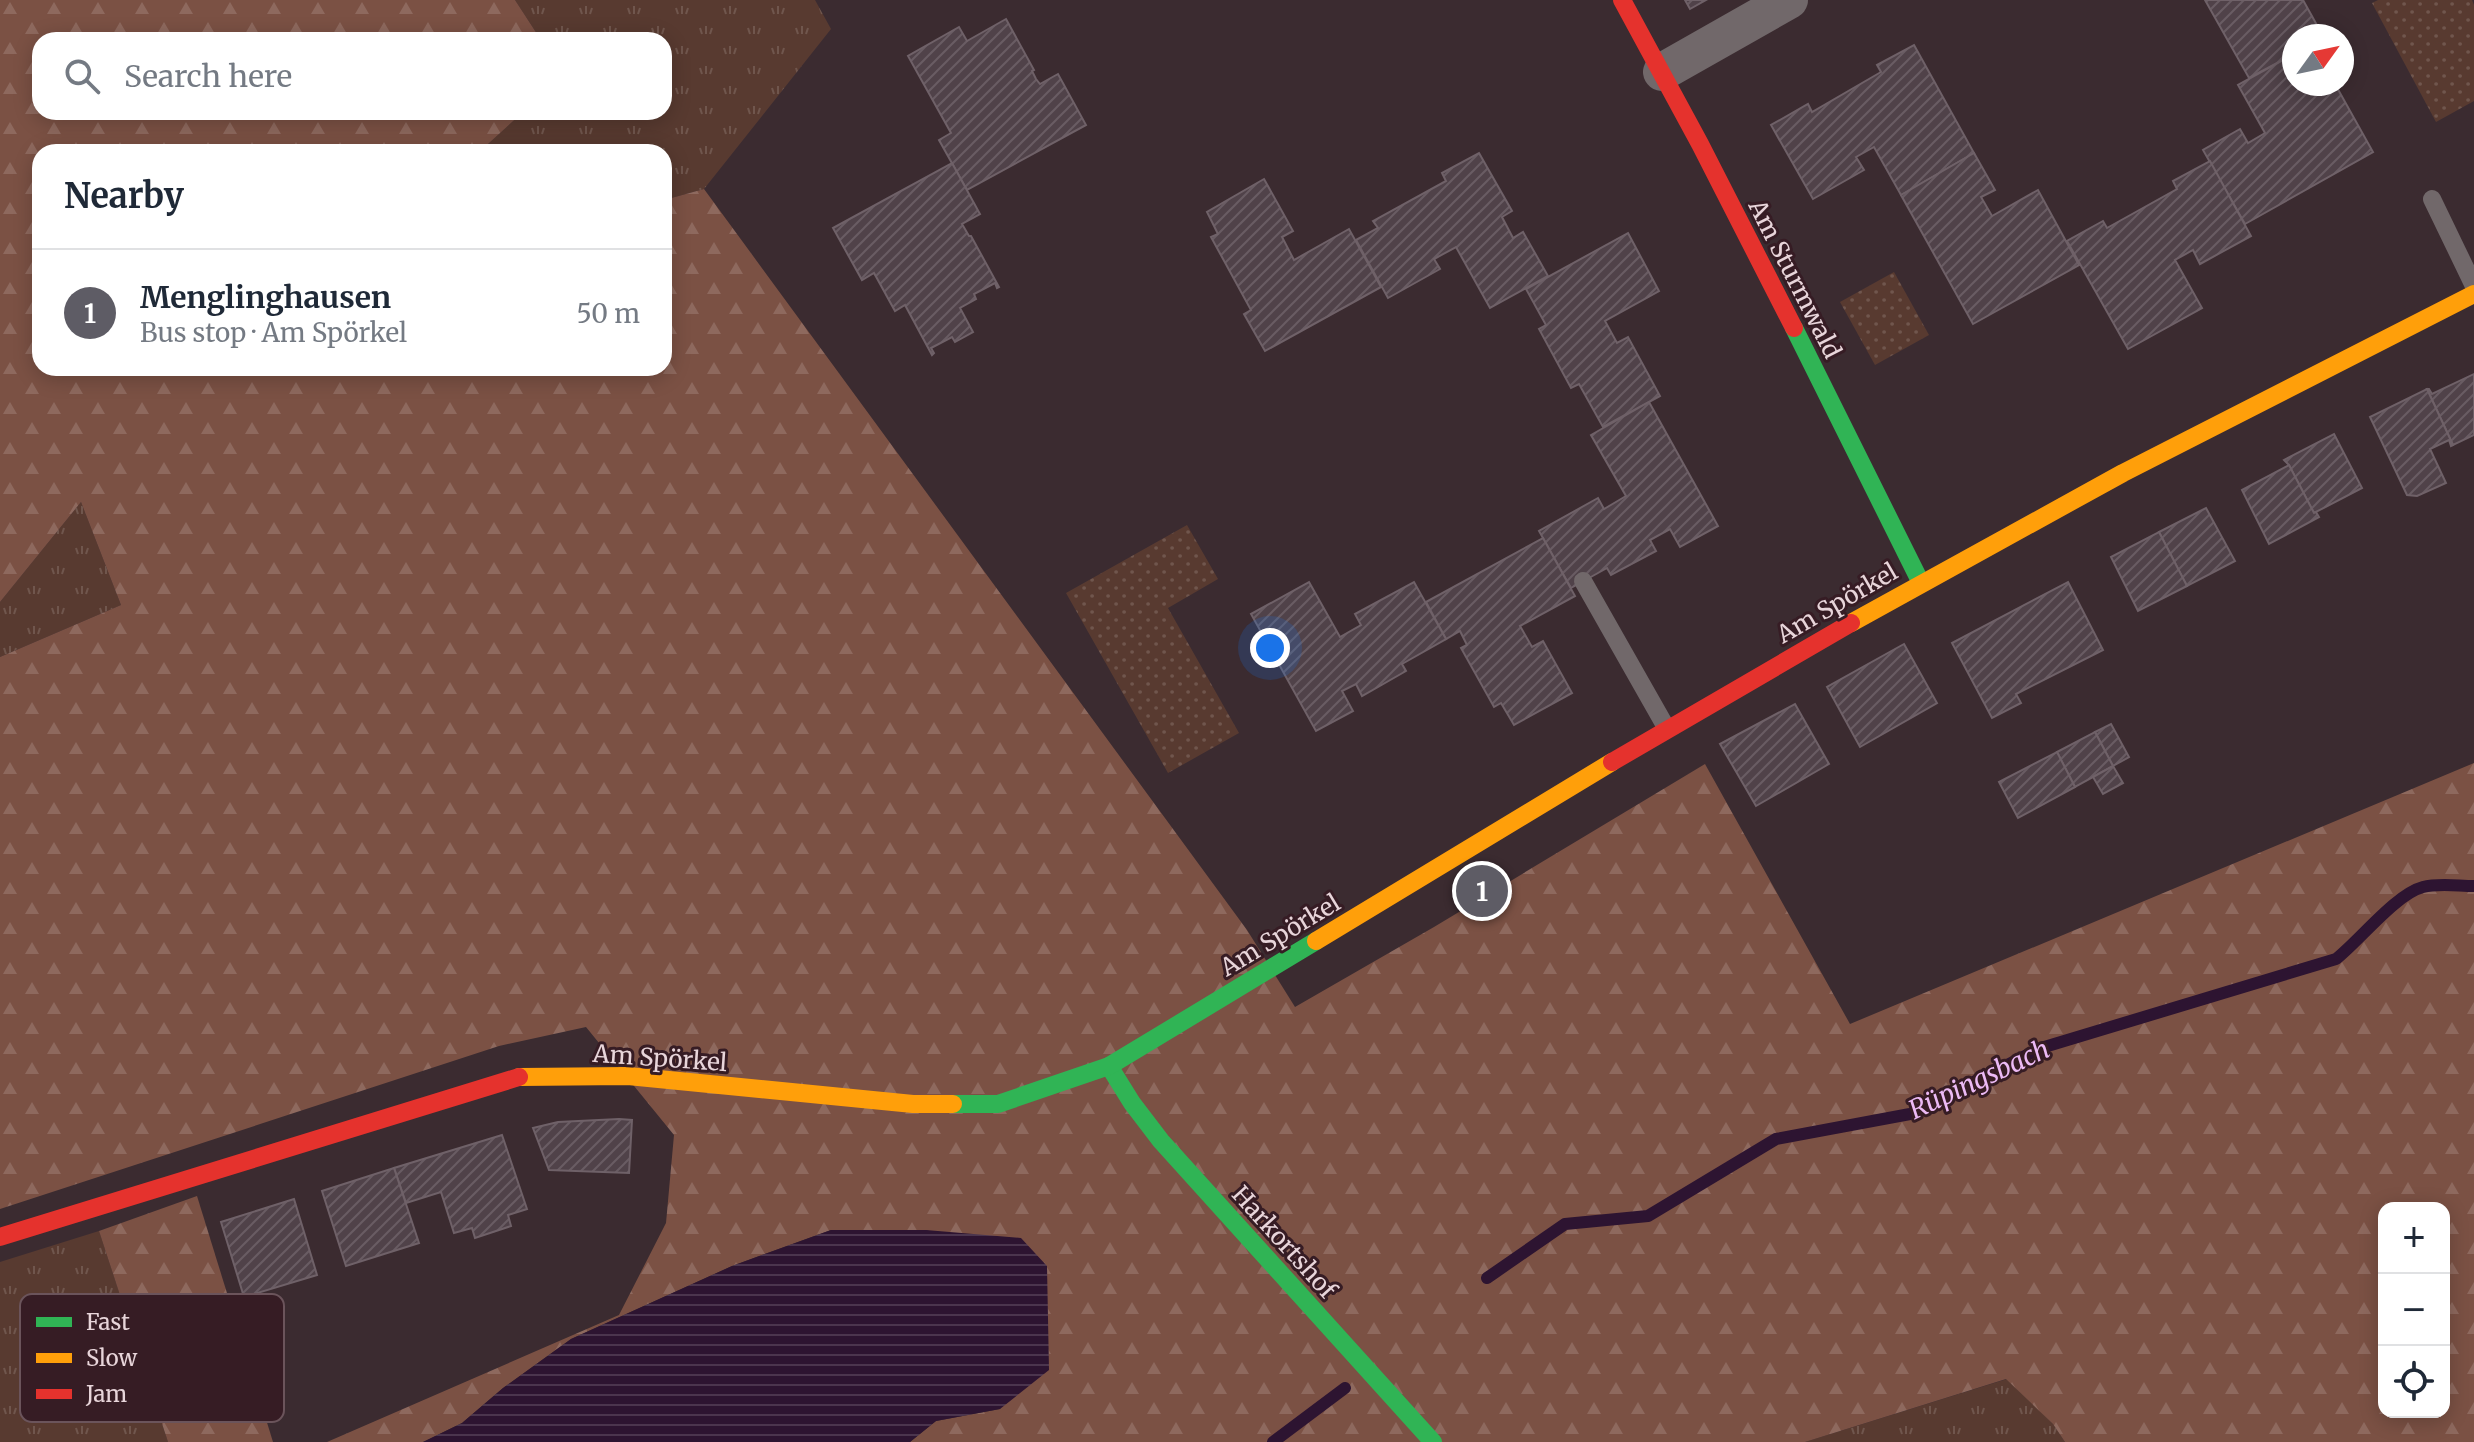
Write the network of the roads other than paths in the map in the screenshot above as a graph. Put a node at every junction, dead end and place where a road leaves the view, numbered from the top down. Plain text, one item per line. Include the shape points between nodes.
1 (1622, 0) edge
2 (1789, 0) edge
3 (1662, 72) junction
4 (2432, 199) dead end
5 (2474, 286) edge
6 (2474, 294) edge
7 (1583, 581) dead end
8 (1921, 583) junction
9 (1667, 729) junction
10 (1109, 1066) junction
11 (0, 1237) edge
12 (1433, 1442) edge

1 - 3 street, Am Sturmwald
2 - 3 street
3 - 8 street, Am Sturmwald
4 - 5 lane
6 - 8 street, Am Spörkel
7 - 9 lane
8 - 9 street, Am Spörkel
9 - 10 street, Am Spörkel
10 - 11 street, Am Spörkel via 998,1104 913,1104 628,1076 518,1077
10 - 12 street, Harkortshof via 1161,1141

